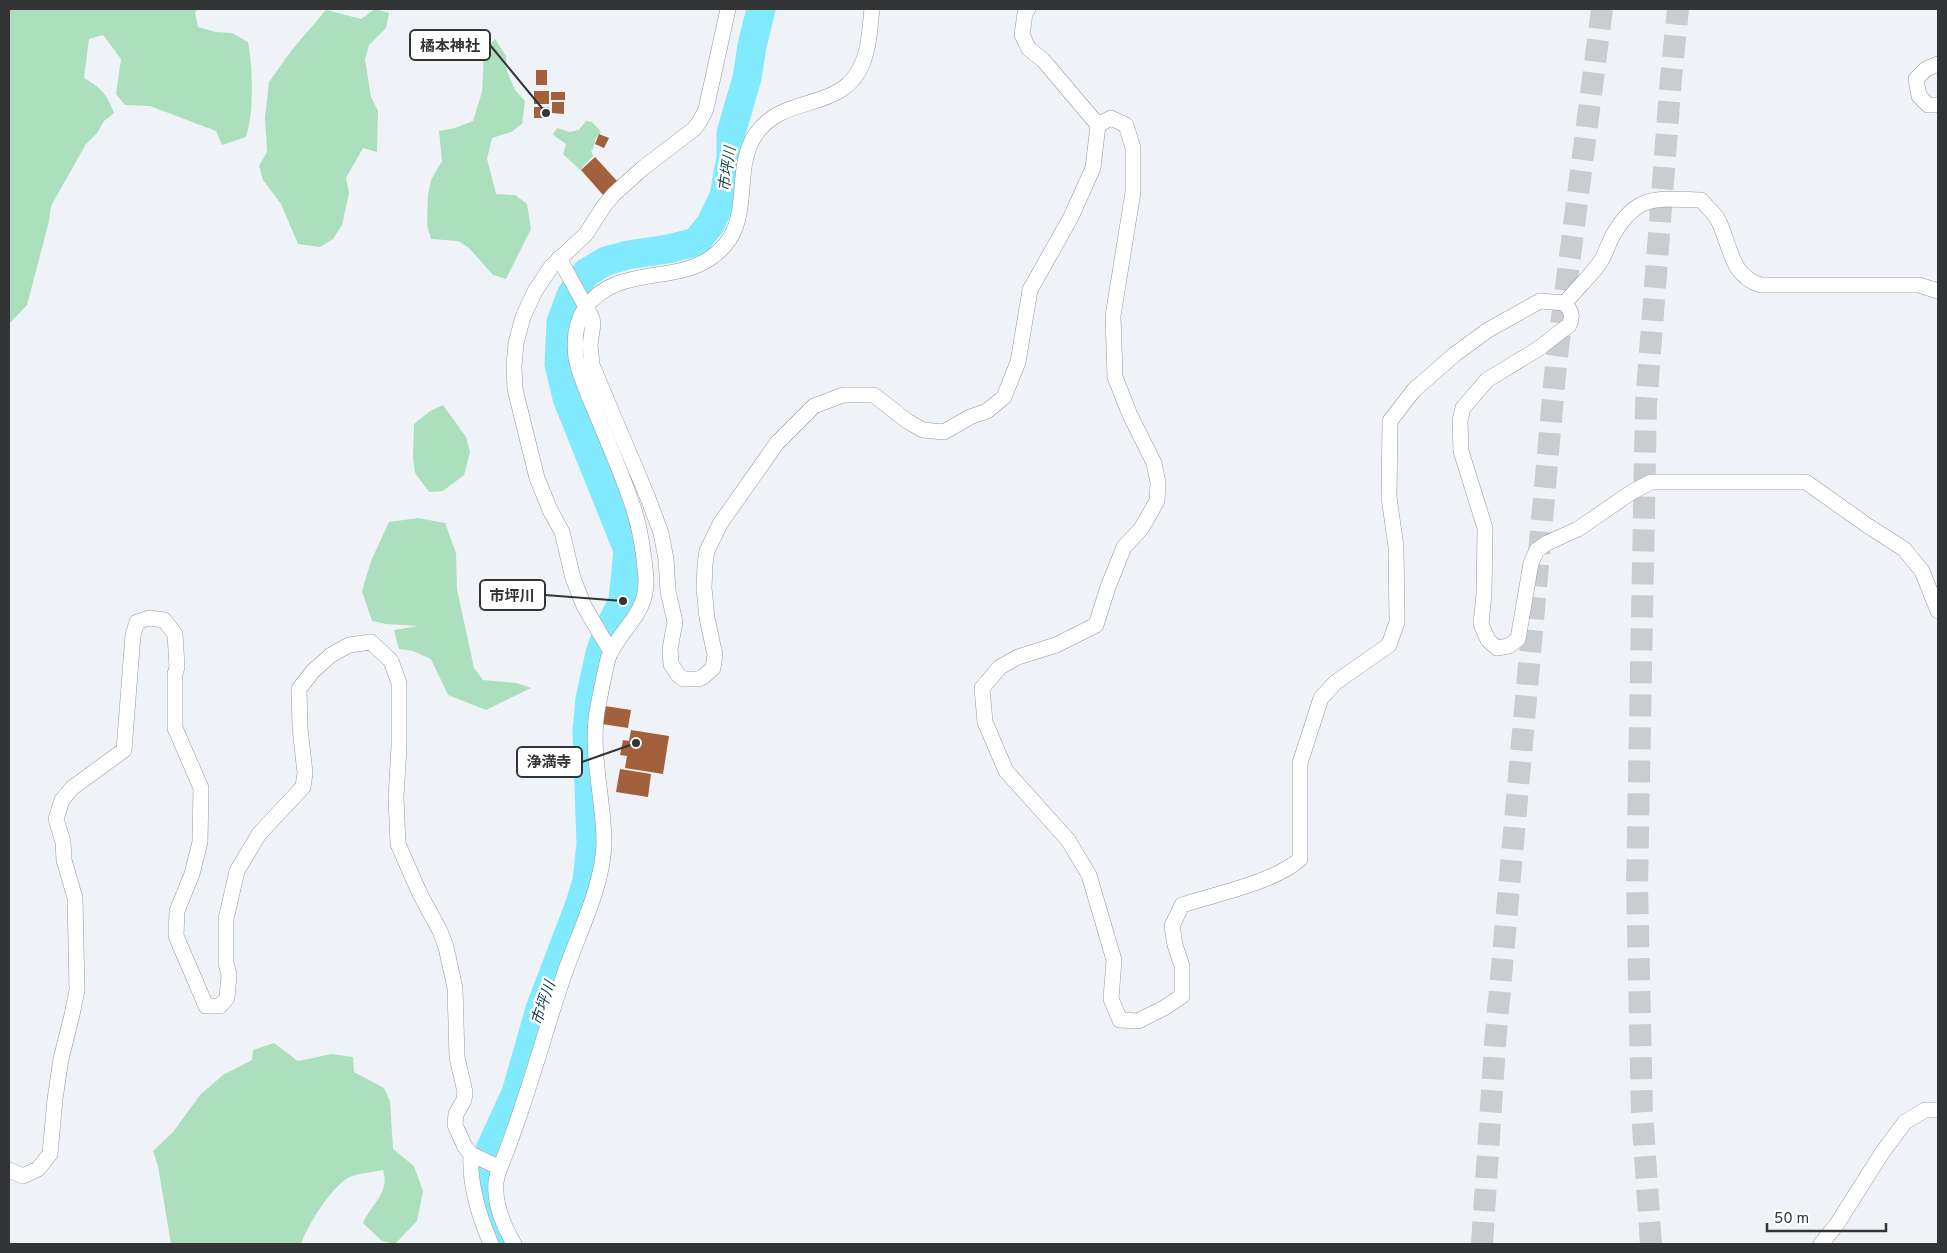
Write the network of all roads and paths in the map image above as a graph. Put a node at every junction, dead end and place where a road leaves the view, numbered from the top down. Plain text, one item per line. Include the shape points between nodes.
1 (728, 9) edge
2 (872, 9) edge
3 (1028, 9) edge
4 (1938, 64) edge
5 (1938, 105) edge
6 (1098, 125) junction
7 (559, 258) junction
8 (1938, 291) edge
9 (1565, 303) junction
10 (586, 307) junction
11 (1938, 611) edge
12 (611, 652) junction
13 (1938, 1110) edge
14 (471, 1154) junction
15 (500, 1168) junction
16 (9, 1170) edge
17 (511, 1240) edge
18 (491, 1244) edge
19 (1821, 1244) edge

1 - 7 street via 706,109 694,129 614,194 586,234
2 - 10 street via 865,58 851,82 827,98 776,115 752,140 746,159 736,228 718,252 690,268 623,281
3 - 6 street via 1022,35 1028,49 1043,60
4 - 5 street via 1926,68 1916,79 1919,96 1928,105
6 - 9 street via 1111,118 1126,125 1133,148 1133,192 1113,316 1115,377 1154,463 1157,501 1140,529 1124,547 1096,625 1056,645 1018,657 1000,667 982,688 985,722 1006,770 1068,840 1089,874 1114,960 1111,999 1120,1020 1138,1021 1182,996 1182,966 1172,926 1182,905 1271,877 1300,859 1300,764 1321,698 1336,682 1389,645 1397,622 1396,547 1389,497 1390,421 1414,390 1488,330 1540,301
6 - 10 street via 1093,168 1071,217 1030,290 1018,362 1004,398 987,411 944,432 923,430 874,395 843,395 814,406 776,444 737,498 713,539 705,558 704,580 714,663 709,673 698,679 684,679 671,664 675,622 668,591 665,547 592,365 593,324
7 - 10 street
7 - 12 street via 535,291 523,317 515,353 515,389 537,478 562,532 573,578 584,606
8 - 9 street via 1919,285 1761,285 1750,282 1735,266 1716,218 1701,200 1654,199 1627,214 1600,262
9 - 11 street via 1571,311 1569,325 1538,349 1487,380 1463,408 1460,421 1462,451 1485,528 1481,624 1488,640 1497,648 1509,646 1518,639 1531,563 1537,550 1578,529 1651,482 1806,482 1904,549 1922,571
10 - 12 street via 577,324 576,360 631,500 645,575 645,595 638,614
12 - 15 street via 596,723 604,829 601,868
13 - 19 street via 1925,1110 1905,1122
14 - 15 street
14 - 16 street via 455,1125 465,1092 457,1057 451,966 440,931 398,844 396,797 400,683 390,661 371,642 349,645 313,670 299,689 305,773 303,787 259,834 237,871 226,919 227,998 220,1006 206,1006 176,936 178,911 200,842 201,788 175,728 176,634 164,620 149,618 137,622 133,634 124,750 72,788 62,800 56,819 75,898 77,990 61,1059 50,1154 38,1169 23,1176
14 - 18 street via 474,1193
15 - 17 street via 496,1194
17 - 18 street

